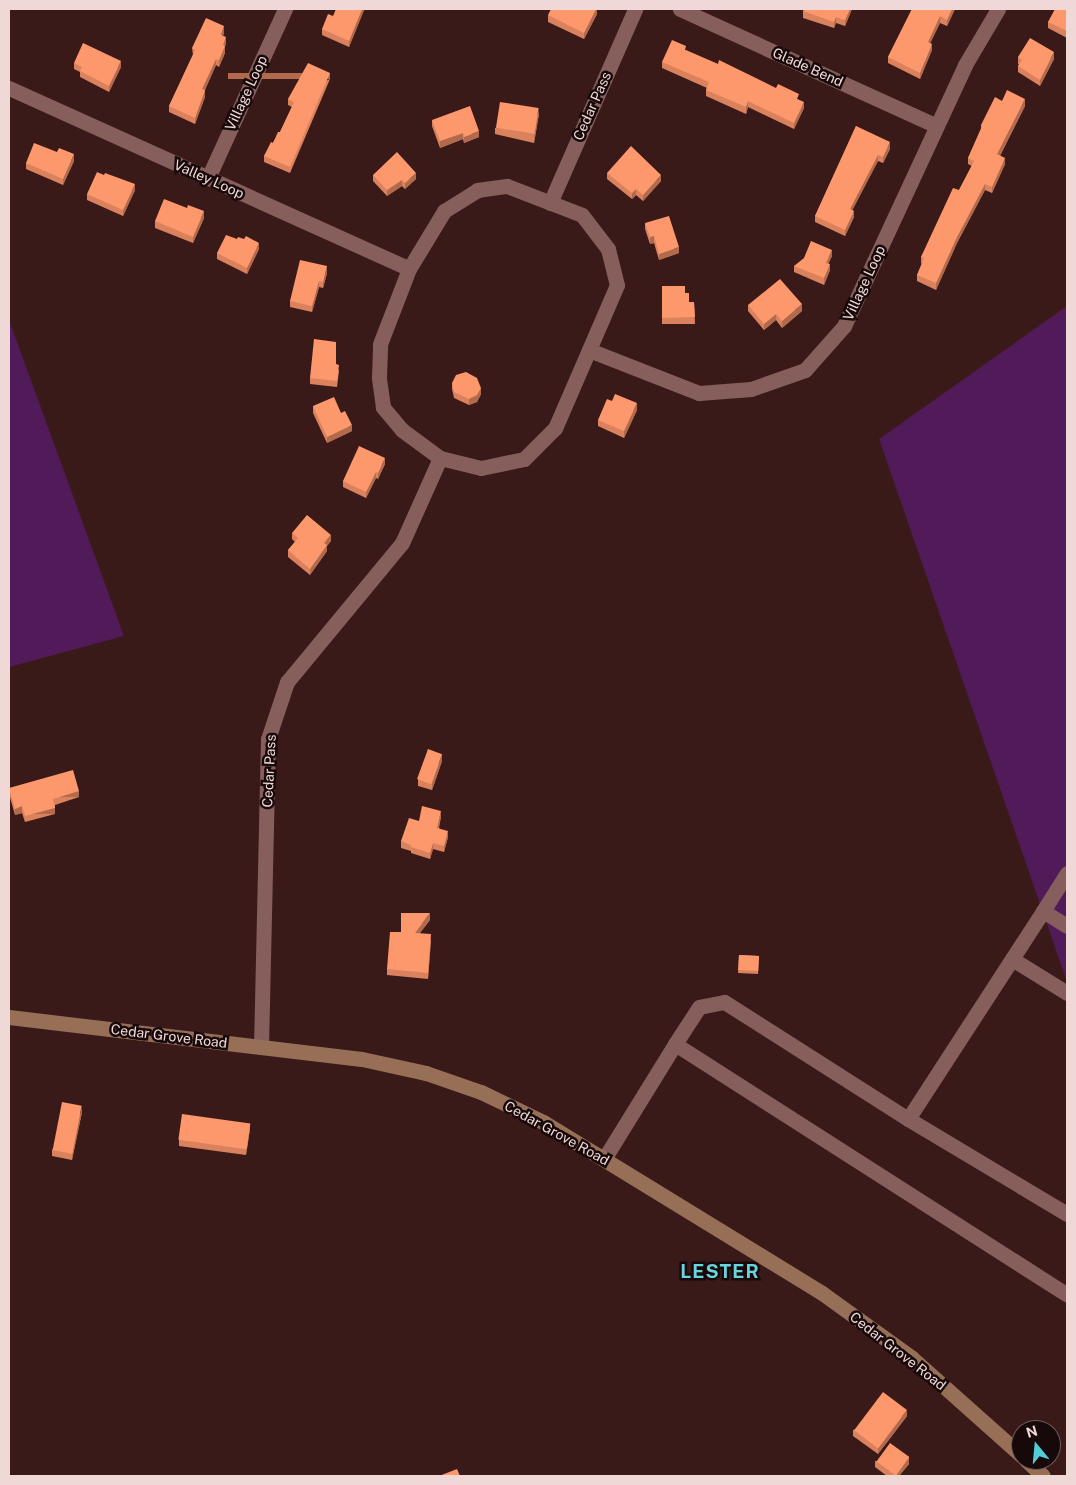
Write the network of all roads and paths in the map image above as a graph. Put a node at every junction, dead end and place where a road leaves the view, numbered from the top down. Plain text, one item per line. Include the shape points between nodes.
1 (285, 9) edge
2 (634, 9) edge
3 (680, 9) edge
4 (998, 9) edge
5 (9, 88) edge
6 (937, 126) junction
7 (208, 178) junction
8 (550, 203) junction
9 (409, 269) junction
10 (589, 350) junction
11 (440, 458) junction
12 (1067, 873) edge
13 (1043, 911) junction
14 (1067, 926) edge
15 (1012, 958) junction
16 (1067, 993) edge
17 (9, 1017) edge
18 (675, 1044) junction
19 (262, 1047) junction
20 (908, 1119) junction
21 (604, 1159) junction
22 (1067, 1214) edge
23 (1067, 1295) edge
24 (1011, 1446) edge

1 - 7 street, Village Loop
2 - 8 street, Cedar Pass
3 - 6 street, Glade Bend
4 - 6 street, Village Loop via 965,65
5 - 7 street, Valley Loop
6 - 10 street, Village Loop via 844,326 805,370 751,389 699,393
7 - 9 street, Valley Loop
8 - 9 street via 507,186 477,190 444,211
8 - 10 street via 582,215 608,248 617,285
9 - 11 street via 380,344 379,377 383,407 402,430
10 - 11 street via 555,428 524,459 481,468
11 - 19 street, Cedar Pass via 402,543 288,682 268,739
12 - 13 street
13 - 14 street
13 - 15 street
15 - 16 street
15 - 20 street
17 - 19 main road, Cedar Grove Road
18 - 20 street via 699,1007 724,1002
18 - 21 street
18 - 23 street
19 - 21 main road, Cedar Grove Road via 362,1059 426,1073 490,1096 543,1122
20 - 22 street
21 - 24 main road, Cedar Grove Road via 822,1293 912,1358

